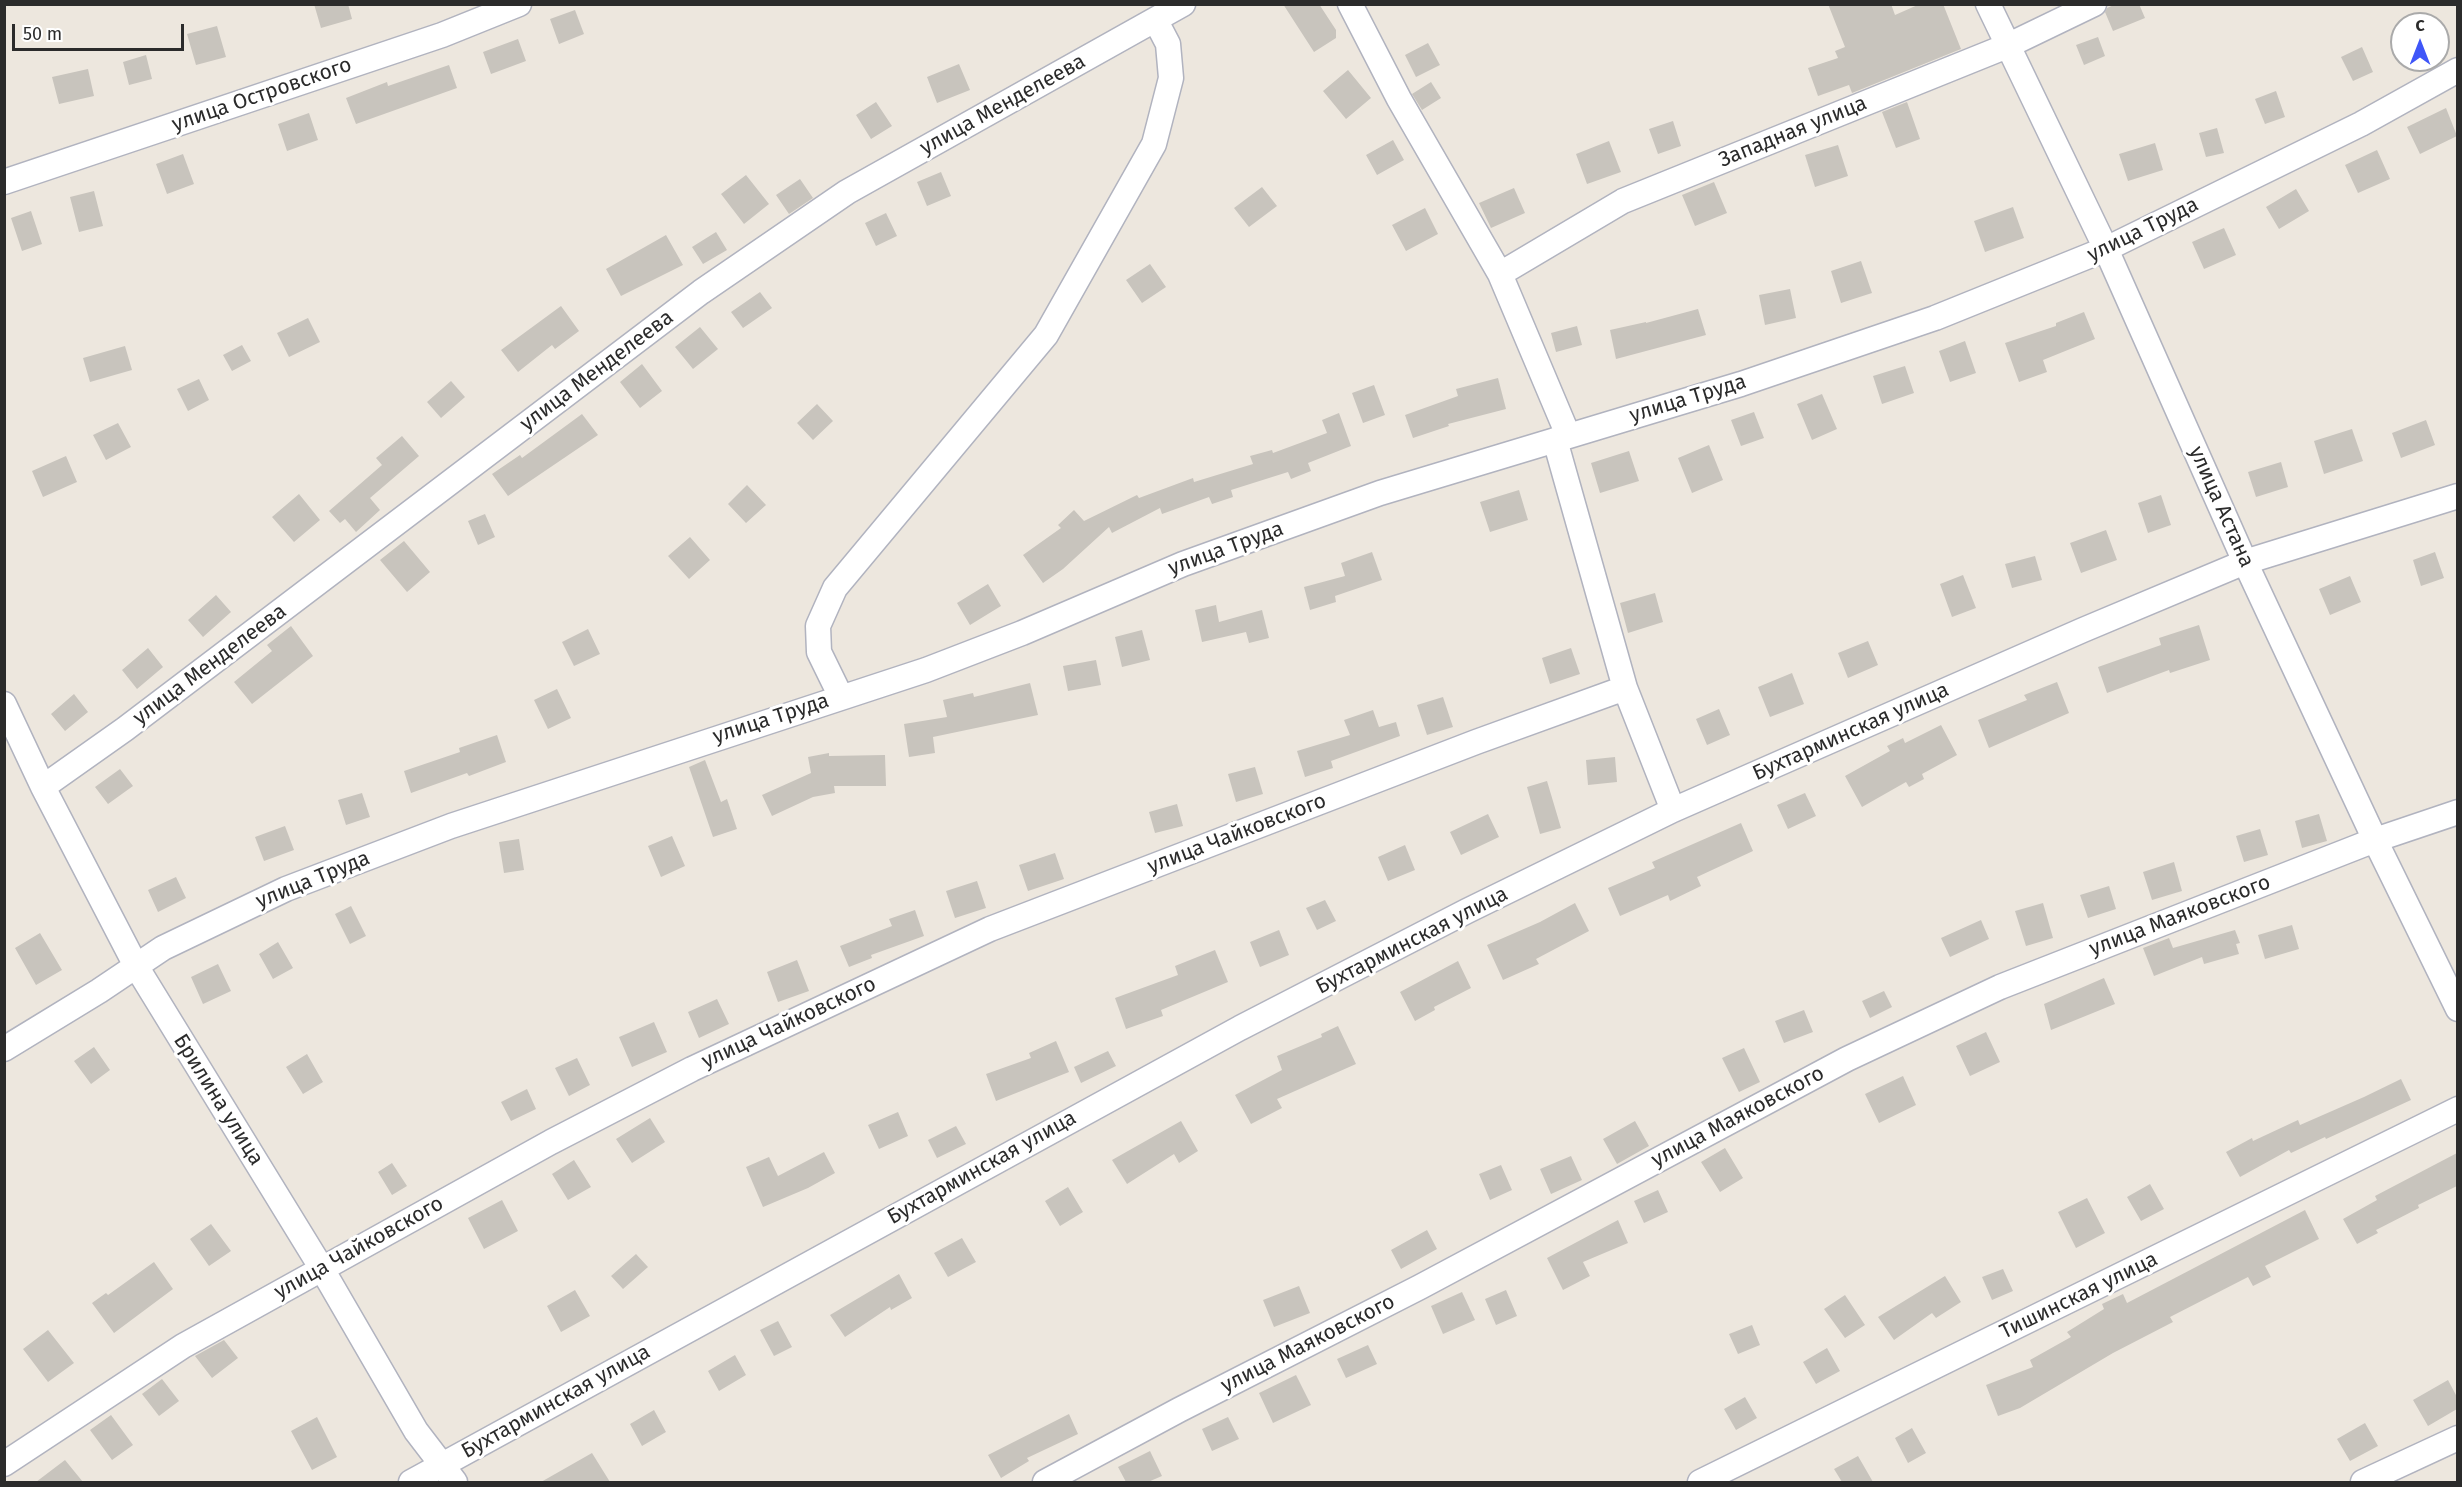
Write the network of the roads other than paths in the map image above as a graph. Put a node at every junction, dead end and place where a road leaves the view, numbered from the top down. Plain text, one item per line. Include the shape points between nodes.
1 (519, 4) edge
2 (1183, 4) edge
3 (1350, 4) edge
4 (1988, 4) edge
5 (2094, 4) edge
6 (1156, 21) junction
7 (2007, 46) junction
8 (2457, 70) edge
9 (4, 182) edge
10 (2106, 249) junction
11 (1500, 274) junction
12 (1562, 438) junction
13 (2457, 496) edge
14 (2245, 562) junction
15 (1626, 688) junction
16 (841, 697) junction
17 (4, 704) edge
18 (44, 787) junction
19 (1673, 810) junction
20 (2457, 812) edge
21 (2375, 840) junction
22 (136, 966) junction
23 (2457, 1009) edge
24 (4, 1049) edge
25 (2457, 1109) edge
26 (322, 1269) junction
27 (2457, 1438) edge
28 (4, 1464) edge
29 (449, 1473) edge
30 (411, 1482) edge
31 (1045, 1482) edge
32 (1700, 1482) edge
33 (2363, 1482) edge

1 - 9 street, улица Островского via 442,35
2 - 6 street, улица Менделеева
3 - 11 street via 1399,99
4 - 7 street, улица Астана
5 - 7 street, Западная улица
6 - 16 street via 1168,44 1171,78 1154,144 1046,334 835,588 818,626 819,651
6 - 18 street, улица Менделеева via 847,192 710,285
7 - 10 street, улица Астана
7 - 11 street, Западная улица via 1623,201
8 - 10 street, улица Труда via 2361,124
10 - 12 street, улица Труда via 1924,322 1741,384
10 - 14 street, улица Астана
11 - 12 street
12 - 15 street
12 - 16 street, улица Труда via 1380,493 1183,564 926,670
13 - 14 street, Бухтарминская улица
14 - 19 street, Бухтарминская улица
14 - 21 street, улица Астана
15 - 19 street
15 - 26 street, улица Чайковского via 990,929 692,1069
16 - 22 street, улица Труда via 374,855 286,889 163,948
17 - 18 street, Брилина улица
18 - 22 street, Брилина улица
19 - 29 street, Бухтарминская улица via 1240,1028
20 - 21 street, улица Маяковского
21 - 23 street, улица Астана
21 - 31 street, улица Маяковского via 2000,987 1847,1059
22 - 24 street, улица Труда
22 - 26 street, Брилина улица
25 - 32 street, Тишинская улица
26 - 28 street, улица Чайковского via 183,1346
26 - 29 street, Брилина улица via 416,1431
27 - 33 street
29 - 30 street, Бухтарминская улица

